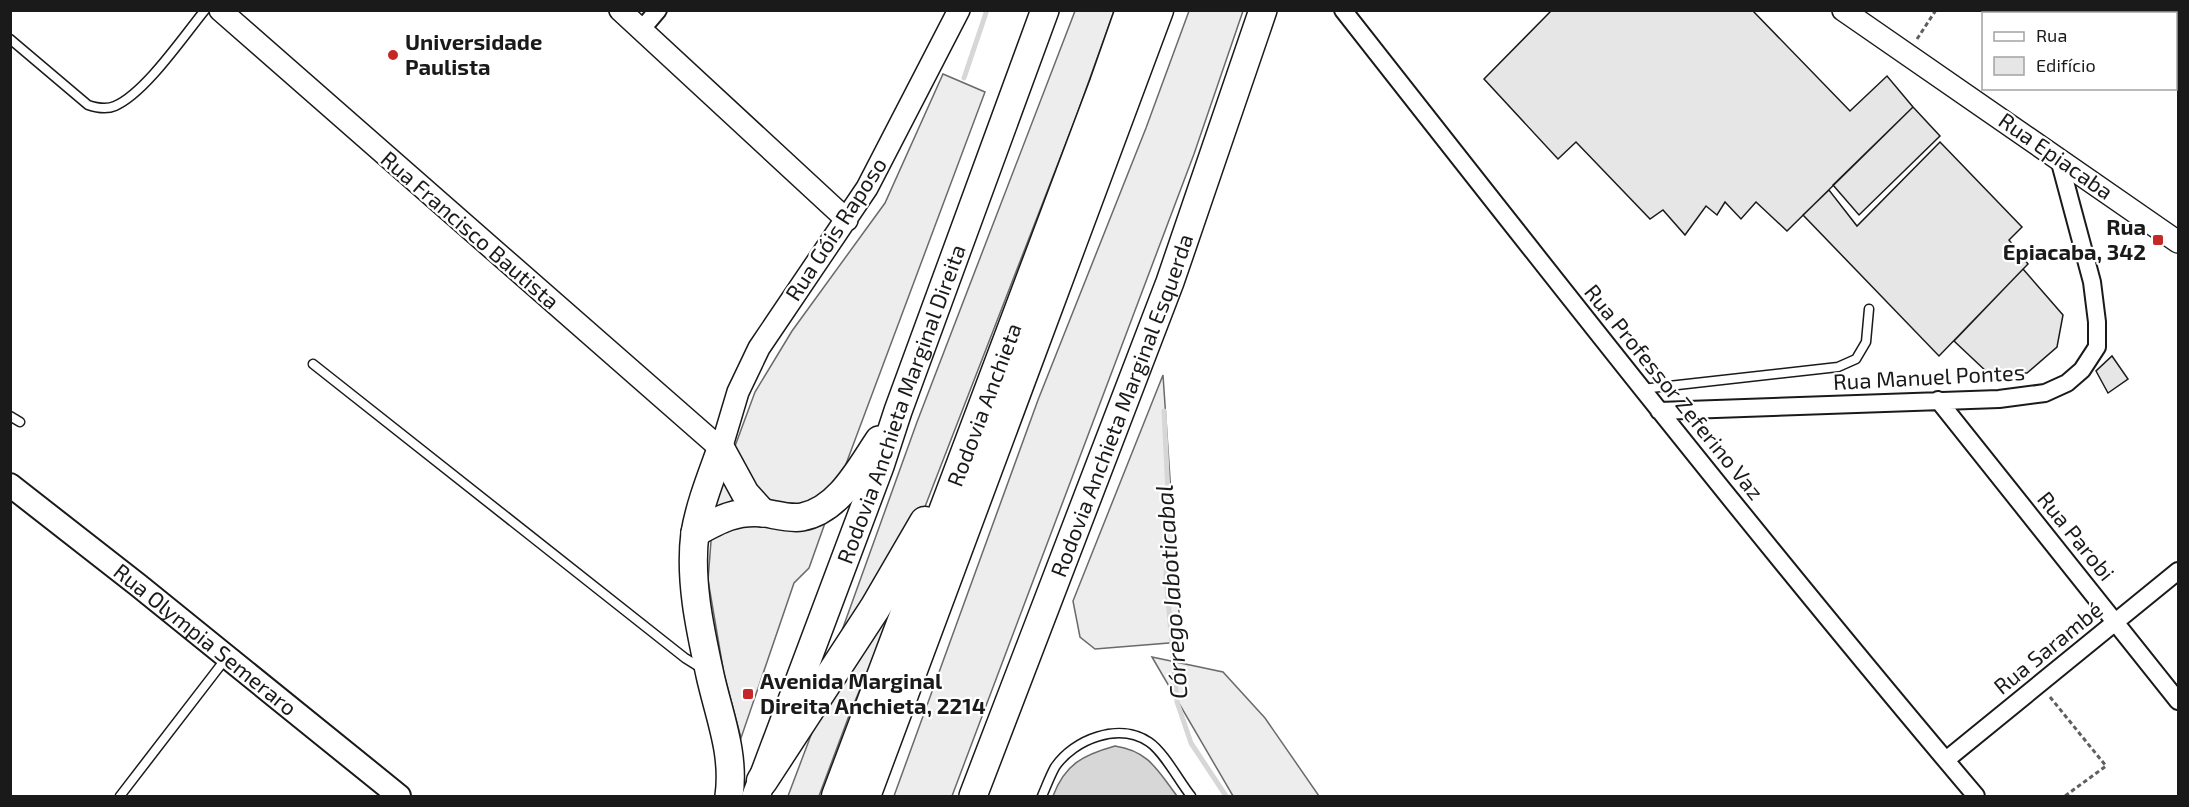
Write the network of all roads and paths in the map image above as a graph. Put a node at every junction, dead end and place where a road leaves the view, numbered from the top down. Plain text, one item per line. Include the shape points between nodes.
1 (205, 10) edge
2 (220, 10) edge
3 (620, 10) edge
4 (658, 10) edge
5 (959, 10) edge
6 (1045, 10) edge
7 (1131, 10) edge
8 (1158, 10) edge
9 (1263, 10) edge
10 (1343, 10) edge
11 (1843, 10) edge
12 (1936, 10) edge
13 (2126, 10) edge
14 (2132, 12) edge
15 (641, 30) junction
16 (10, 39) edge
17 (1907, 53) junction
18 (2059, 159) junction
19 (847, 220) junction
20 (2178, 243) edge
21 (1869, 309) dead end
22 (313, 364) dead end
23 (1641, 389) junction
24 (1938, 400) junction
25 (897, 411) junction
26 (1659, 411) junction
27 (10, 416) edge
28 (20, 422) dead end
29 (977, 427) junction
30 (721, 449) junction
31 (10, 485) edge
32 (763, 513) junction
33 (695, 533) junction
34 (2178, 571) edge
35 (2115, 622) junction
36 (227, 657) junction
37 (710, 674) junction
38 (2039, 684) junction
39 (2178, 701) edge
40 (1946, 760) junction
41 (759, 789) edge
42 (120, 796) edge
43 (399, 796) edge
44 (729, 796) edge
45 (837, 796) edge
46 (865, 796) edge
47 (973, 796) edge
48 (1042, 796) edge
49 (1191, 796) edge
50 (1976, 796) edge
51 (2064, 796) edge

1 - 16 lane via 157,69 129,98 113,107 98,109 88,105
2 - 30 street, Rua Francisco Bautista
3 - 15 street
4 - 15 street
5 - 19 street, Rua Góis Raposo via 882,162
6 - 25 highway, Rodovia Anchieta Marginal Direita
7 - 29 highway, Rodovia Anchieta
8 - 46 highway, Rodovia Anchieta
9 - 47 highway, Rodovia Anchieta Marginal Esquerda via 1170,282
10 - 23 street, Rua Professor Zeferino Vaz
11 - 17 street, Rua Epiacaba
12 - 17 path
13 - 14 street
15 - 19 street
17 - 18 street, Rua Epiacaba
18 - 20 street, Rua Epiacaba
18 - 24 street, Rua Manuel Pontes via 2092,282 2097,347 2082,370 2067,383 2045,393
19 - 30 street, Rua Góis Raposo via 759,348 738,392
21 - 23 lane via 1866,342 1856,359 1838,367
22 - 37 lane
23 - 26 street, Rua Professor Zeferino Vaz
24 - 26 street, Rua Manuel Pontes
24 - 35 street, Rua Parobi
25 - 32 highway via 836,499 818,512 801,517
25 - 41 highway, Rodovia Anchieta Marginal Direita
26 - 40 street, Rua Professor Zeferino Vaz
27 - 28 lane
29 - 41 highway via 896,574
29 - 45 highway, Rodovia Anchieta
30 - 32 highway via 745,493
30 - 33 highway
31 - 36 main road, Rua Olympia Semeraro
32 - 33 highway via 742,512
33 - 37 highway via 693,575
34 - 35 street, Rua Sarambé
35 - 38 street, Rua Sarambé
35 - 39 street, Rua Parobi
36 - 42 lane
36 - 43 main road, Rua Olympia Semeraro
37 - 44 highway via 730,757
38 - 40 street, Rua Sarambé
38 - 51 path via 2106,766
40 - 50 street, Rua Professor Zeferino Vaz
48 - 49 lane via 1056,767 1073,749 1101,736 1125,733 1155,747

